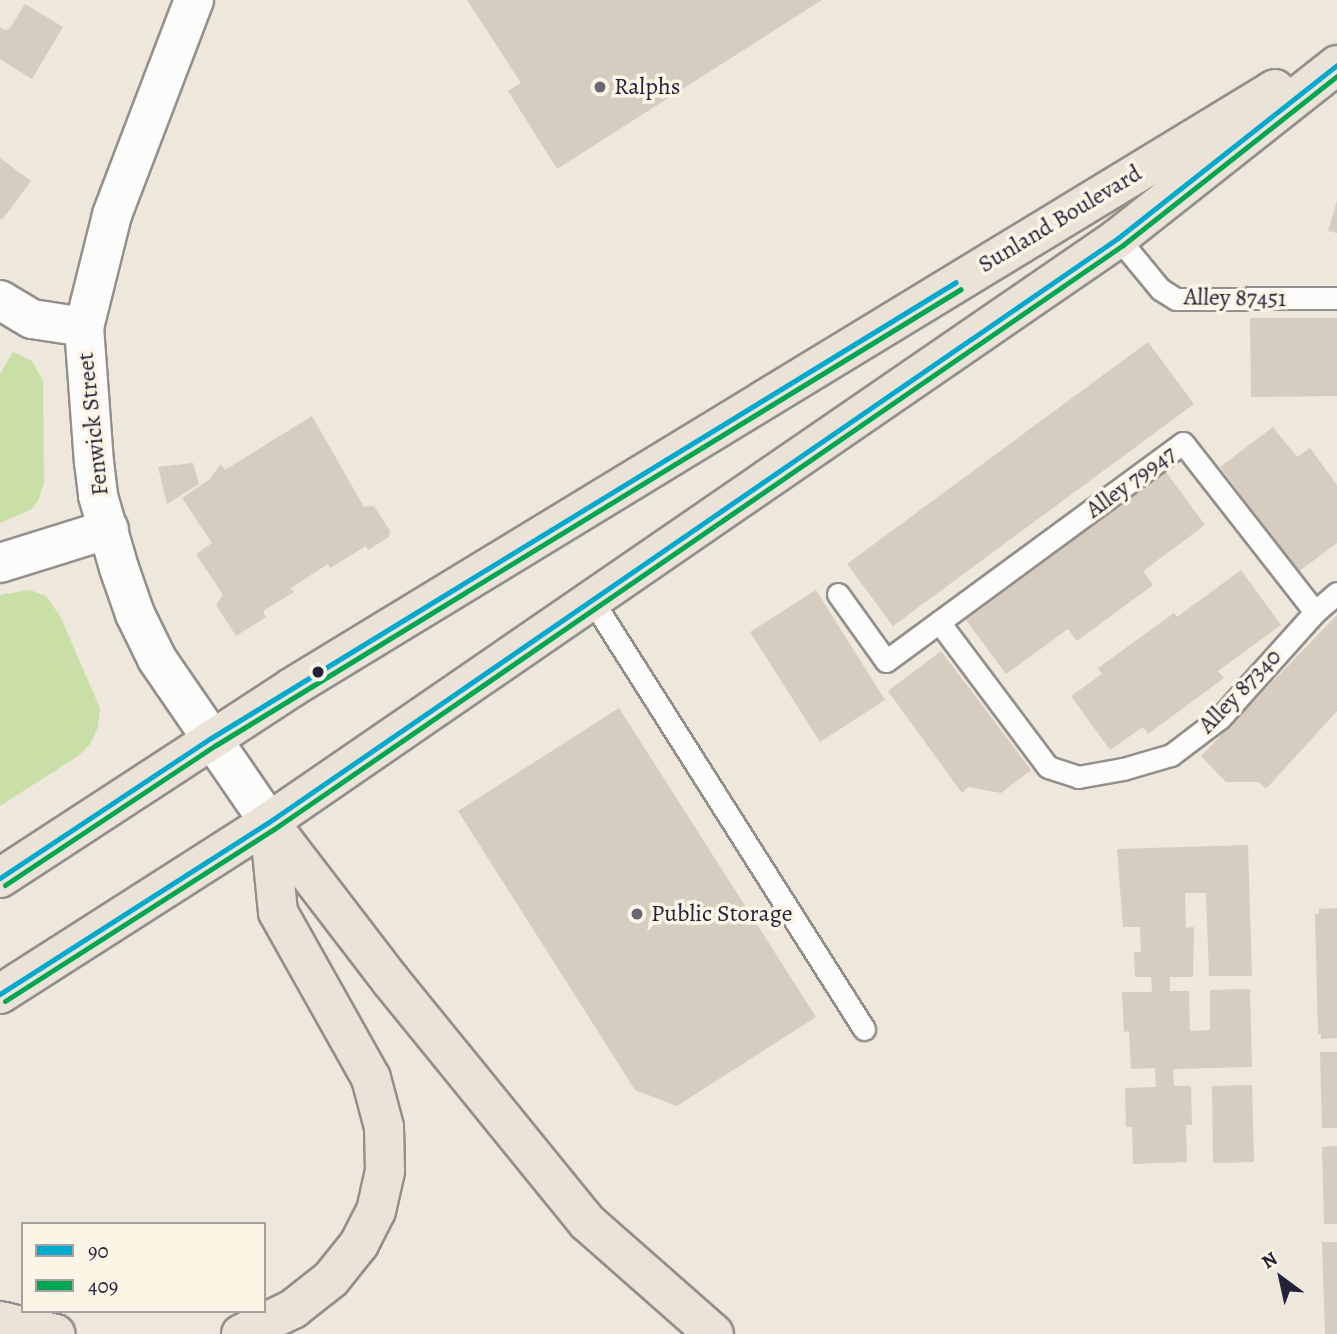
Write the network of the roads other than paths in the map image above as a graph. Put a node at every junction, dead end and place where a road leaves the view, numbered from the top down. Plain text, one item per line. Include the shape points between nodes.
1 (194, 0) edge
2 (1337, 51) edge
3 (1337, 65) edge
4 (1118, 238) junction
5 (1337, 298) edge
6 (0, 300) edge
7 (84, 327) junction
8 (109, 529) junction
9 (0, 563) edge
10 (1337, 593) edge
11 (838, 594) dead end
12 (592, 600) junction
13 (1315, 612) junction
14 (939, 622) junction
15 (211, 738) junction
16 (269, 822) junction
17 (0, 878) edge
18 (0, 994) edge
19 (864, 1029) dead end
20 (0, 1321) edge
21 (56, 1334) edge
22 (242, 1334) edge
23 (714, 1334) edge

1 - 7 street, Fenwick Street via 112,215
2 - 15 main road, Sunland Boulevard
3 - 4 main road, Sunland Boulevard
4 - 5 lane, Alley 87451 via 1160,289 1176,299
4 - 12 main road, Sunland Boulevard
6 - 7 street via 32,320
7 - 8 street, Fenwick Street via 93,461
8 - 9 street
8 - 15 street, Fenwick Street via 135,614 157,659
10 - 13 lane, Alley 87340
11 - 14 lane via 886,661
12 - 16 main road, Sunland Boulevard
12 - 19 lane
13 - 14 lane, Alley 87340 via 1220,718 1171,755 1077,777 1048,767
13 - 14 lane, Alley 79947 via 1183,443
15 - 16 street, Fenwick Street
15 - 17 main road, Sunland Boulevard
16 - 18 main road, Sunland Boulevard
16 - 22 main road via 278,912 370,1078 384,1127 385,1171 376,1211 359,1244 331,1279 293,1309
16 - 23 main road via 587,1223
20 - 21 main road

